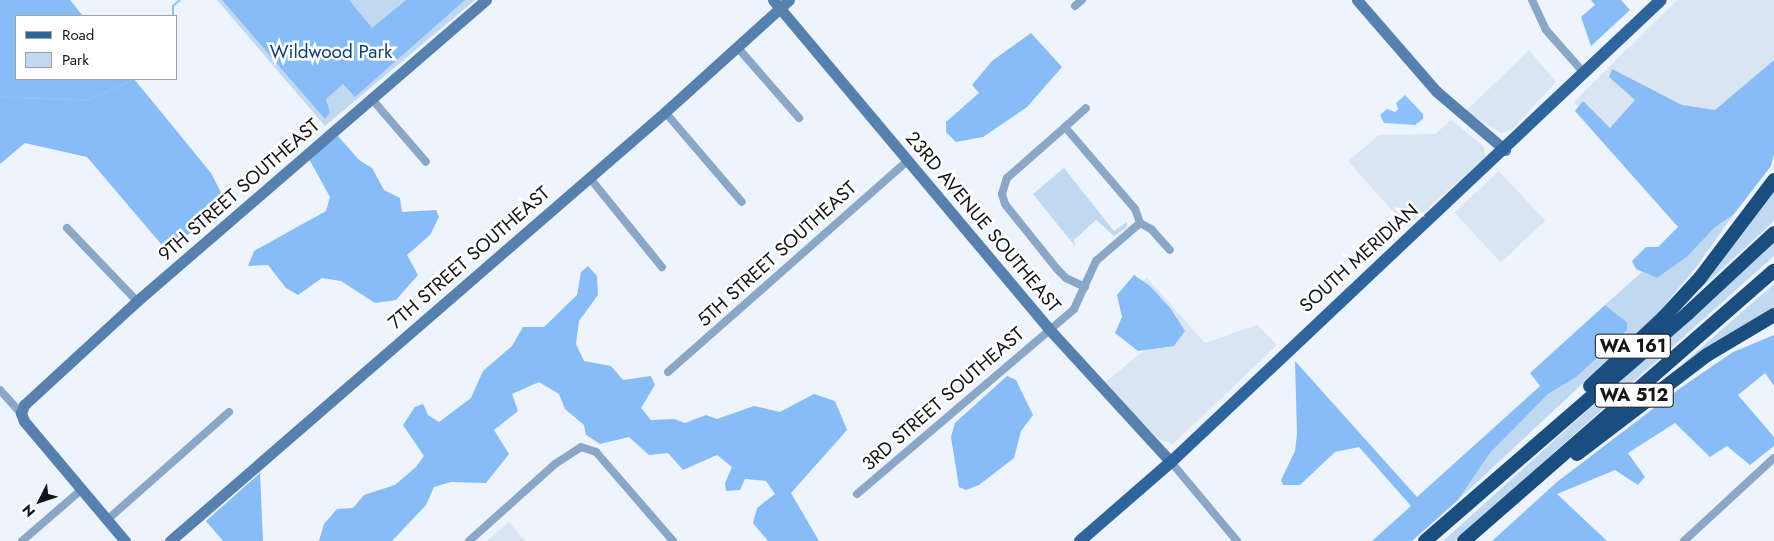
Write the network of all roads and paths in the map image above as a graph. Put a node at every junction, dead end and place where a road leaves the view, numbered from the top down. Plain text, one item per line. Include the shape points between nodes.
1 (486, 0) edge
2 (1082, 0) edge
3 (1357, 0) edge
4 (1532, 0) edge
5 (1661, 0) edge
6 (781, 3) edge
7 (1075, 6) dead end
8 (738, 48) junction
9 (1584, 73) junction
10 (371, 98) junction
11 (1086, 108) dead end
12 (665, 112) junction
13 (799, 118) dead end
14 (1065, 126) junction
15 (1504, 150) junction
16 (907, 160) junction
17 (426, 162) dead end
18 (589, 178) junction
19 (1774, 180) edge
20 (742, 202) dead end
21 (1140, 223) junction
22 (67, 228) dead end
23 (1774, 233) edge
24 (1170, 250) dead end
25 (662, 268) dead end
26 (1774, 271) edge
27 (1085, 286) junction
28 (137, 301) junction
29 (1774, 315) edge
30 (1049, 329) junction
31 (668, 372) dead end
32 (0, 390) edge
33 (21, 412) junction
34 (229, 412) dead end
35 (1774, 458) edge
36 (1171, 462) junction
37 (81, 490) junction
38 (858, 494) dead end
39 (1474, 497) junction
40 (1492, 516) junction
41 (107, 520) junction
42 (22, 541) edge
43 (125, 541) edge
44 (170, 541) edge
45 (469, 541) edge
46 (673, 541) edge
47 (1080, 541) edge
48 (1237, 541) edge
49 (1425, 541) edge
50 (1464, 541) edge
51 (1684, 541) edge

1 - 10 street, 9TH STREET SOUTHEAST
2 - 7 street
3 - 15 street via 1436,91
4 - 9 street via 1550,35
5 - 9 main road, SOUTH MERIDIAN
6 - 8 street, 7TH STREET SOUTHEAST
6 - 16 street, 23RD AVENUE SOUTHEAST
8 - 12 street, 7TH STREET SOUTHEAST
8 - 13 street
9 - 15 main road, SOUTH MERIDIAN
10 - 17 street
10 - 28 street, 9TH STREET SOUTHEAST
11 - 14 street
12 - 18 street, 7TH STREET SOUTHEAST
12 - 20 street
14 - 21 street via 1135,209
14 - 27 street via 1007,178 1002,194 1005,204 1057,269 1066,278
15 - 36 main road, SOUTH MERIDIAN via 1331,308
16 - 30 street, 23RD AVENUE SOUTHEAST
16 - 31 street, 5TH STREET SOUTHEAST
18 - 25 street
18 - 44 street, 7TH STREET SOUTHEAST
19 - 39 highway, WA 161 via 1700,278 1663,318
21 - 24 street via 1151,229
21 - 27 street, 3RD STREET SOUTHEAST via 1096,261
22 - 28 street
23 - 39 highway, WA 512 via 1688,313
26 - 40 highway, WA 512
27 - 30 street, 3RD STREET SOUTHEAST via 1078,305
28 - 33 street, 9TH STREET SOUTHEAST via 24,405
29 - 40 highway, WA 161 via 1707,355
30 - 36 street, 23RD AVENUE SOUTHEAST
30 - 38 street, 3RD STREET SOUTHEAST
32 - 33 street
33 - 37 street
34 - 41 street
35 - 51 street
36 - 47 main road, SOUTH MERIDIAN
36 - 48 street
37 - 41 street
37 - 42 street
39 - 49 highway, WA 161
40 - 50 highway, WA 161
41 - 43 street
45 - 46 street via 571,451 585,448 602,459

